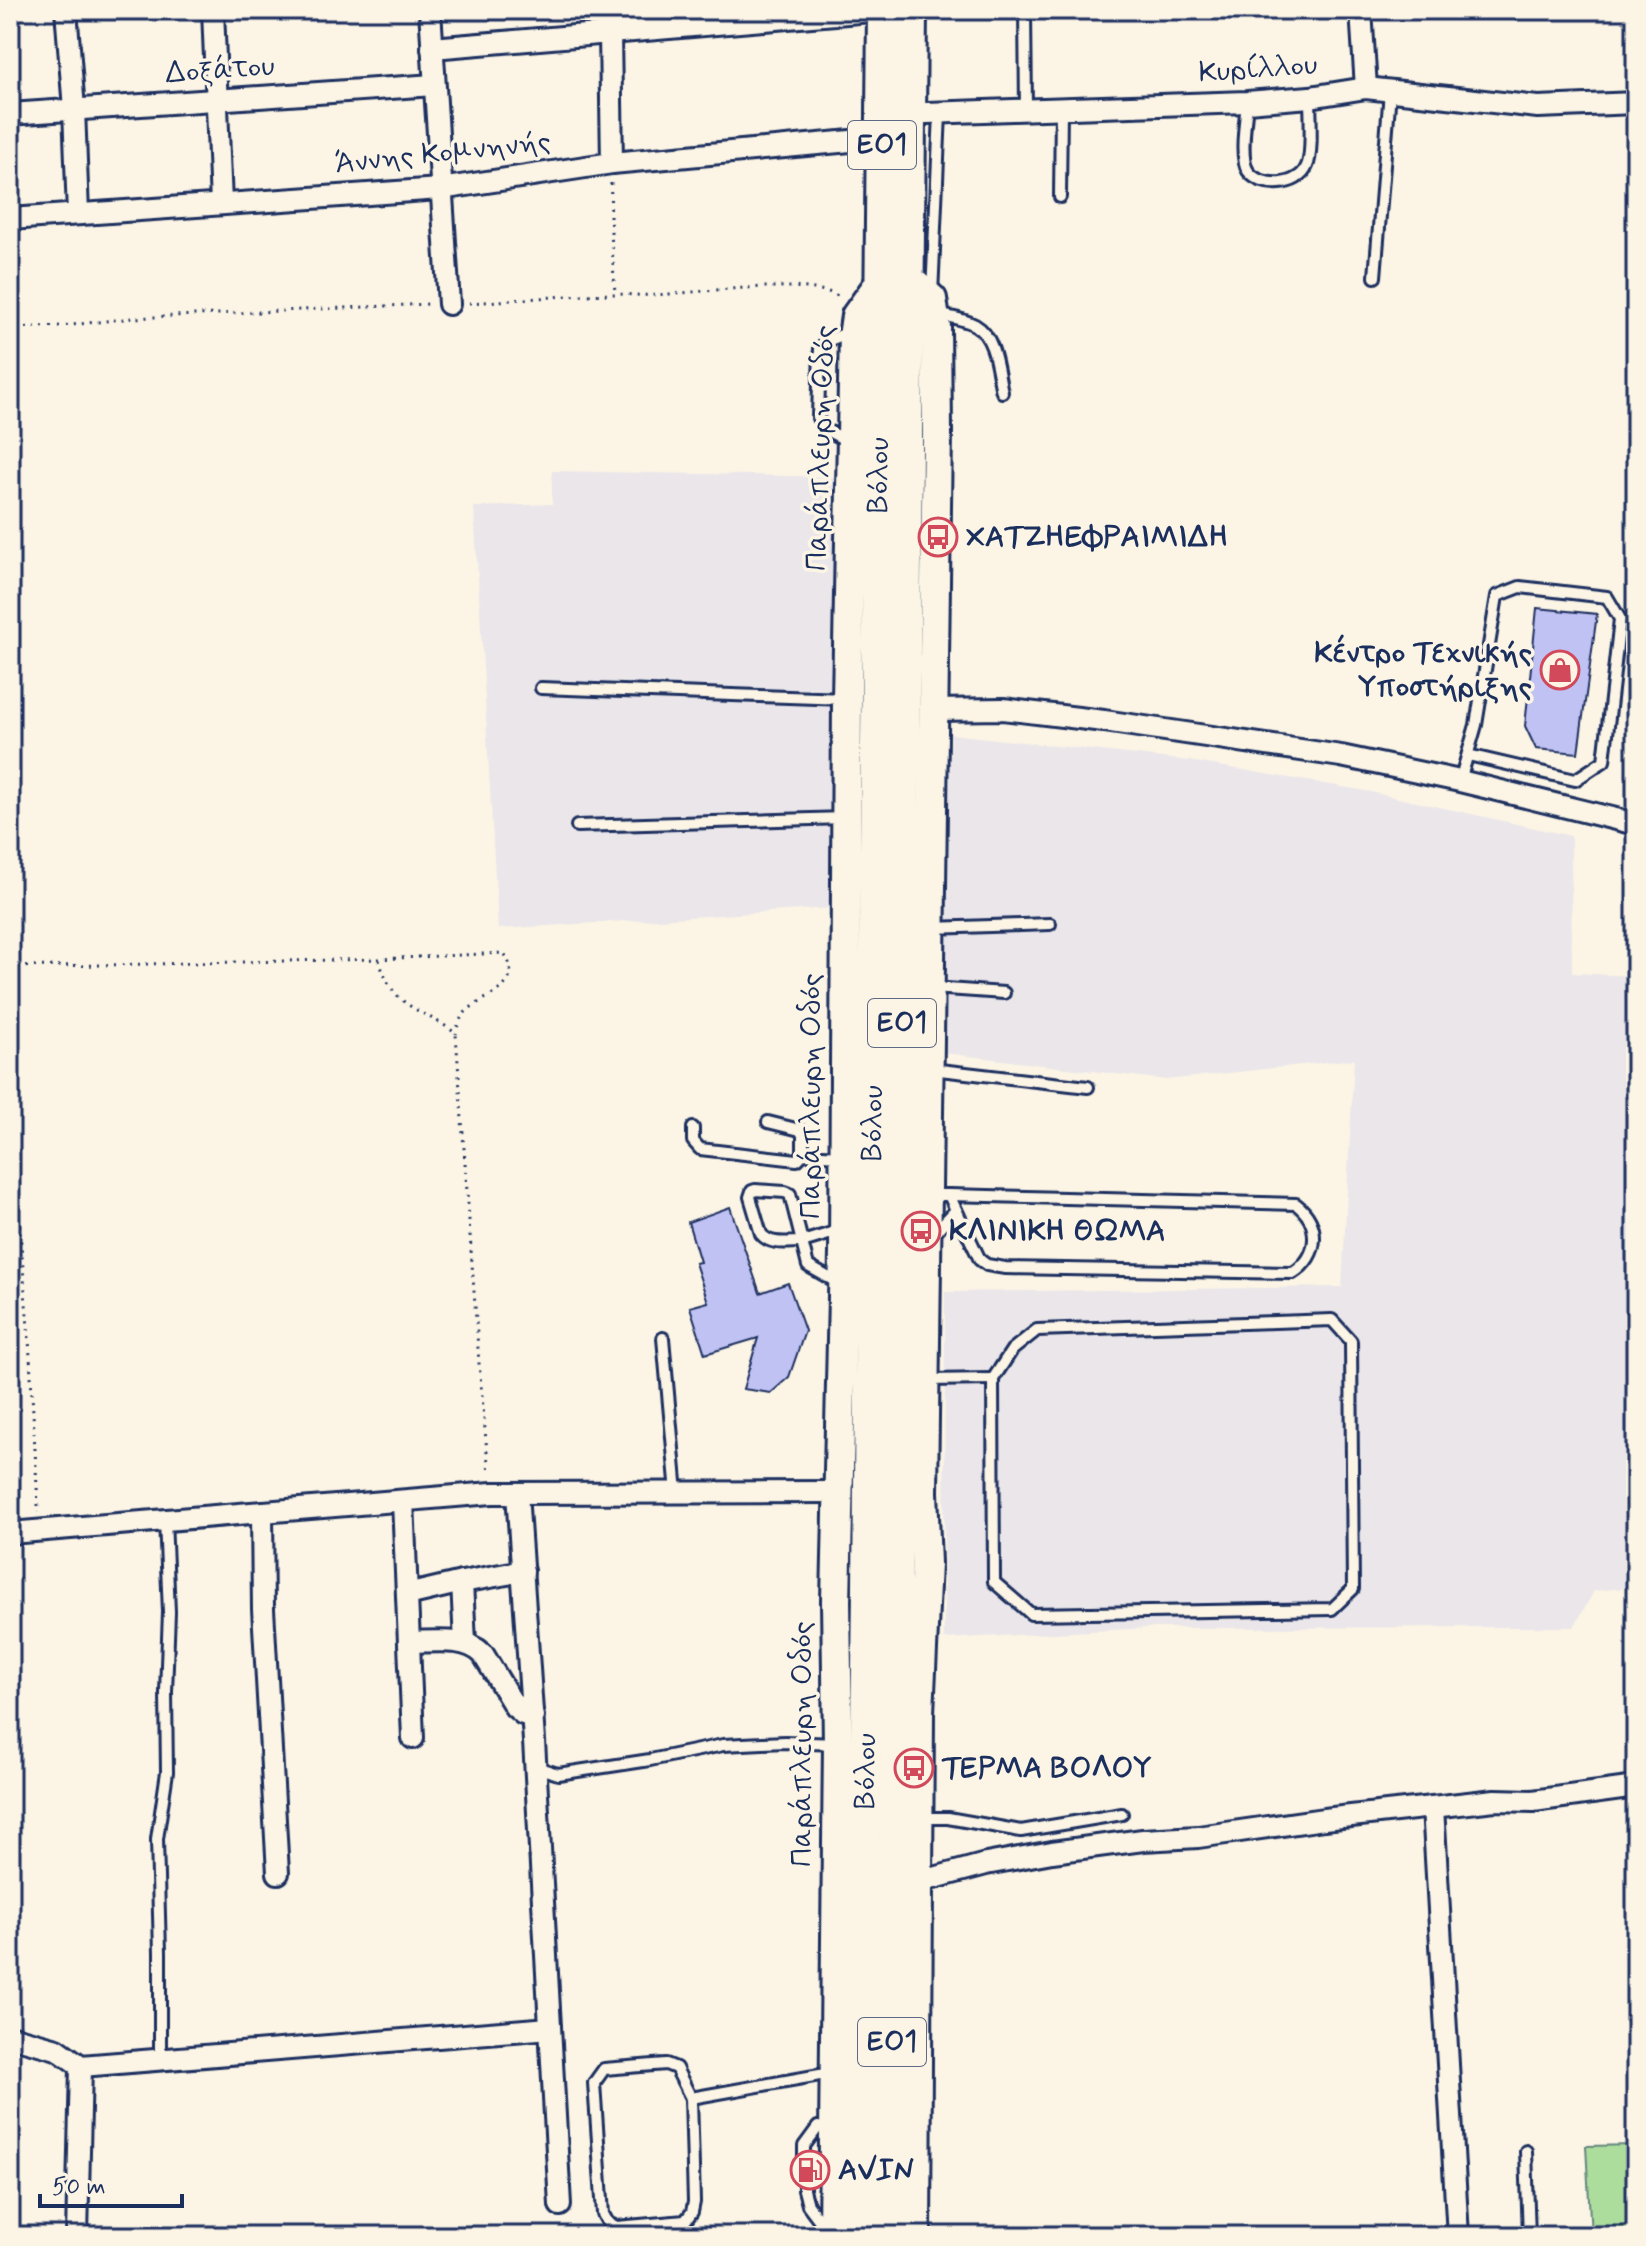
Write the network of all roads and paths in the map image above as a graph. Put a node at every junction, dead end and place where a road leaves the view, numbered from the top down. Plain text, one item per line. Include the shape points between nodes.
1 (66, 10) edge
2 (213, 10) edge
3 (430, 10) edge
4 (883, 10) edge
5 (911, 10) edge
6 (1025, 10) edge
7 (1361, 10) edge
8 (610, 34) junction
9 (432, 48) junction
10 (434, 85) junction
11 (1366, 88) junction
12 (1390, 91) junction
13 (1310, 97) junction
14 (217, 101) junction
15 (1247, 102) junction
16 (1636, 103) edge
17 (74, 109) junction
18 (1061, 109) junction
19 (1026, 110) junction
20 (940, 113) junction
21 (10, 114) edge
22 (896, 126) junction
23 (612, 163) junction
24 (440, 189) junction
25 (1060, 197) dead end
26 (221, 204) junction
27 (78, 214) junction
28 (10, 219) edge
29 (1375, 277) dead end
30 (895, 280) junction
31 (615, 294) dead end
32 (449, 304) dead end
33 (933, 306) junction
34 (1002, 392) dead end
35 (541, 688) dead end
36 (847, 699) junction
37 (933, 710) junction
38 (1468, 755) junction
39 (1460, 781) junction
40 (847, 818) junction
41 (1636, 824) edge
42 (577, 826) dead end
43 (1050, 924) dead end
44 (930, 928) junction
45 (378, 959) junction
46 (10, 967) edge
47 (930, 988) junction
48 (1004, 993) dead end
49 (456, 1034) junction
50 (929, 1069) junction
51 (1088, 1087) dead end
52 (10, 1113) edge
53 (768, 1122) dead end
54 (693, 1128) dead end
55 (803, 1154) junction
56 (844, 1156) junction
57 (938, 1195) junction
58 (956, 1210) junction
59 (844, 1229) junction
60 (926, 1241) junction
61 (802, 1242) junction
62 (844, 1286) junction
63 (663, 1338) dead end
64 (993, 1379) junction
65 (925, 1380) junction
66 (838, 1492) junction
67 (492, 1493) junction
68 (517, 1493) junction
69 (677, 1493) junction
70 (403, 1501) junction
71 (262, 1512) junction
72 (165, 1520) junction
73 (32, 1531) junction
74 (10, 1533) edge
75 (523, 1571) junction
76 (462, 1582) junction
77 (407, 1595) junction
78 (409, 1642) junction
79 (465, 1643) junction
80 (533, 1716) junction
81 (413, 1738) dead end
82 (838, 1744) junction
83 (535, 1766) junction
84 (1636, 1787) edge
85 (1433, 1807) junction
86 (1122, 1814) dead end
87 (919, 1818) junction
88 (278, 1873) dead end
89 (906, 1886) junction
90 (850, 1895) junction
91 (550, 2028) junction
92 (10, 2036) edge
93 (160, 2060) junction
94 (81, 2066) junction
95 (834, 2072) junction
96 (691, 2098) junction
97 (818, 2127) dead end
98 (1526, 2151) dead end
99 (560, 2205) dead end
100 (826, 2228) edge
101 (77, 2236) edge
102 (860, 2236) edge
103 (889, 2236) edge
104 (916, 2236) edge
105 (1458, 2236) edge
106 (1529, 2236) edge

1 - 17 street
2 - 14 street
3 - 9 street
4 - 8 street
4 - 22 main road, Βόλου / ΕΟ1
5 - 22 main road, Βόλου / ΕΟ1
6 - 19 lane
7 - 11 street
8 - 9 street
8 - 23 street
9 - 10 street
10 - 14 street, Δοξάτου
10 - 24 street
11 - 12 street, Κυρίλλου
11 - 13 street, Κυρίλλου
12 - 16 street, Κυρίλλου via 1538,107
12 - 29 lane
13 - 15 street, Κυρίλλου
13 - 15 lane via 1309,162 1303,174 1288,182 1275,183 1249,172 1244,161
14 - 17 street, Δοξάτου
14 - 26 street
15 - 18 street, Κυρίλλου
17 - 21 street, Δοξάτου
17 - 27 street
18 - 19 street, Κυρίλλου
18 - 25 lane
19 - 20 street, Κυρίλλου
20 - 22 street, Κυρίλλου
20 - 33 lane
22 - 23 street, Άννης Κομνηνής
22 - 30 main road, Βόλου / ΕΟ1
23 - 24 street, Άννης Κομνηνής
23 - 31 path
24 - 26 street, Άννης Κομνηνής
24 - 32 street
26 - 27 street, Άννης Κομνηνής
27 - 28 street, Άννης Κομνηνής
30 - 33 street
30 - 36 street, Παράπλευρη Οδός via 856,316 854,330
30 - 89 main road, Βόλου / ΕΟ1
30 - 90 main road, Βόλου / ΕΟ1 via 869,1540
33 - 34 lane via 983,332
33 - 37 street
35 - 36 lane
36 - 40 street, Παράπλευρη Οδός
37 - 39 street via 1003,709 1104,721 1341,756
37 - 44 street
38 - 38 lane via 1497,596 1520,587 1607,597 1620,619 1604,761 1575,780
38 - 39 lane
39 - 41 street
40 - 42 lane
40 - 56 street, Παράπλευρη Οδός
43 - 44 lane
44 - 47 street
45 - 46 path
45 - 49 path via 399,998
45 - 49 path via 504,953 510,967 507,984 462,1016
47 - 48 lane
47 - 50 street
49 - 67 path
50 - 51 lane
50 - 57 street
52 - 73 path via 38,1505
53 - 55 lane via 800,1130
54 - 55 lane via 693,1141 700,1149 797,1160
55 - 56 lane
56 - 59 street, Παράπλευρη Οδός
57 - 58 lane
57 - 58 lane via 1296,1204 1308,1215 1315,1239 1311,1255 1293,1273 1005,1268 983,1264
57 - 60 street
58 - 60 lane
59 - 61 lane
59 - 62 street, Παράπλευρη Οδός
60 - 65 street
61 - 61 lane via 790,1194 752,1191 764,1238
61 - 62 lane via 808,1266
62 - 66 street, Παράπλευρη Οδός
63 - 69 lane
64 - 64 lane via 994,1582 1031,1614 1332,1609 1353,1589 1351,1341 1332,1320 1037,1330 1012,1350
64 - 65 lane
65 - 87 street
66 - 69 street
66 - 82 street, Παράπλευρη Οδός
67 - 68 street
67 - 70 street
68 - 69 street
68 - 75 street
70 - 71 street
70 - 77 street
71 - 72 street
71 - 88 street
72 - 73 street
72 - 93 lane via 167,1772 157,1839
73 - 74 street
75 - 76 street
75 - 80 street
76 - 77 street
76 - 79 street
77 - 78 street
78 - 79 street
78 - 81 street
79 - 80 street via 483,1654 519,1712
80 - 83 street
82 - 83 lane via 723,1745 558,1774
82 - 90 street, Παράπλευρη Οδός
83 - 91 street
84 - 85 street
85 - 89 street via 1052,1852
85 - 105 street
86 - 87 lane via 1021,1831
87 - 89 street
89 - 90 street
89 - 103 main road, Βόλου / ΕΟ1
89 - 104 street
90 - 95 street, Παράπλευρη Οδός
90 - 102 main road, Βόλου / ΕΟ1
91 - 93 street
91 - 99 street
92 - 94 street via 57,2049
93 - 94 street
94 - 101 street
95 - 96 lane
95 - 100 street, Παράπλευρη Οδός
96 - 96 lane via 692,2212 685,2221 617,2227 608,2223 603,2214 597,2076 604,2069 666,2064 676,2068
97 - 100 lane via 804,2146 804,2190 808,2205
98 - 106 lane

